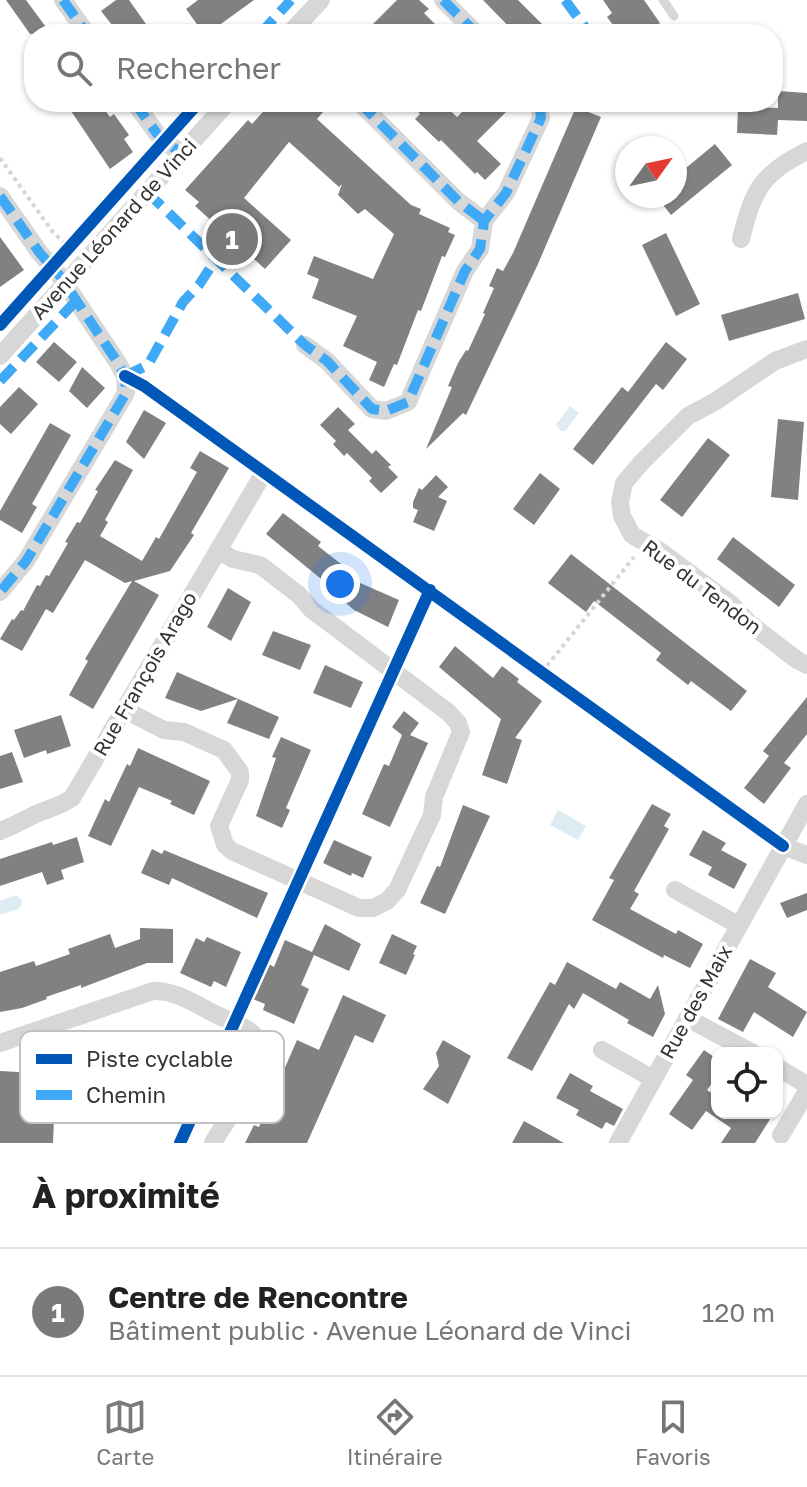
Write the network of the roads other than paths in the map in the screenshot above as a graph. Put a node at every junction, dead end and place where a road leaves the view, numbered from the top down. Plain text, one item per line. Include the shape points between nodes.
1 (63, 0) edge
2 (321, 0) edge
3 (443, 0) edge
4 (663, 0) edge
5 (674, 16) dead end
6 (80, 24) edge
7 (299, 24) edge
8 (467, 24) edge
9 (141, 112) edge
10 (219, 112) edge
11 (369, 112) edge
12 (540, 112) edge
13 (807, 151) edge
14 (181, 154) junction
15 (0, 196) edge
16 (484, 221) junction
17 (741, 239) dead end
18 (66, 285) junction
19 (305, 345) dead end
20 (807, 349) edge
21 (0, 356) edge
22 (259, 481) dead end
23 (218, 550) junction
24 (0, 592) edge
25 (807, 665) edge
26 (125, 710) junction
27 (807, 804) edge
28 (0, 831) edge
29 (783, 846) junction
30 (807, 855) edge
31 (675, 890) dead end
32 (738, 925) junction
33 (687, 1018) junction
34 (35, 1031) edge
35 (249, 1031) edge
36 (20, 1036) edge
37 (0, 1043) edge
38 (742, 1047) edge
39 (602, 1050) dead end
40 (783, 1071) edge
41 (653, 1079) junction
42 (807, 1088) edge
43 (226, 1123) edge
44 (781, 1135) dead end
45 (213, 1143) edge
46 (618, 1143) edge

1 - 6 street
2 - 7 street
3 - 8 street
4 - 5 lane
9 - 14 street
10 - 14 street, Avenue Léonard de Vinci
11 - 16 street
12 - 16 street via 506,193
13 - 17 street via 770,174 750,201
14 - 18 street, Avenue Léonard de Vinci
15 - 18 street
16 - 19 street via 480,249 465,271 408,402 386,411 372,409
18 - 21 street, Avenue Léonard de Vinci
18 - 24 street via 118,363 126,393 26,561
20 - 25 street, Rue du Tendon via 775,361 688,416 624,483 620,502 632,535
22 - 23 street, Rue François Arago
23 - 26 street, Rue François Arago
23 - 26 street via 260,565 458,723 459,742 397,890 373,908 359,908 232,851 219,826 240,772 224,750
26 - 28 street, Rue François Arago via 72,798
27 - 29 street
29 - 30 street
29 - 32 street, Rue des Maix
31 - 32 street, Rue des Maix
32 - 33 street, Rue des Maix
33 - 38 street
33 - 41 street, Rue des Maix
34 - 35 street via 153,991 173,994
36 - 37 street
39 - 41 street, Rue des Maix
40 - 42 street
41 - 46 street, Rue des Maix
42 - 44 street
43 - 45 street

